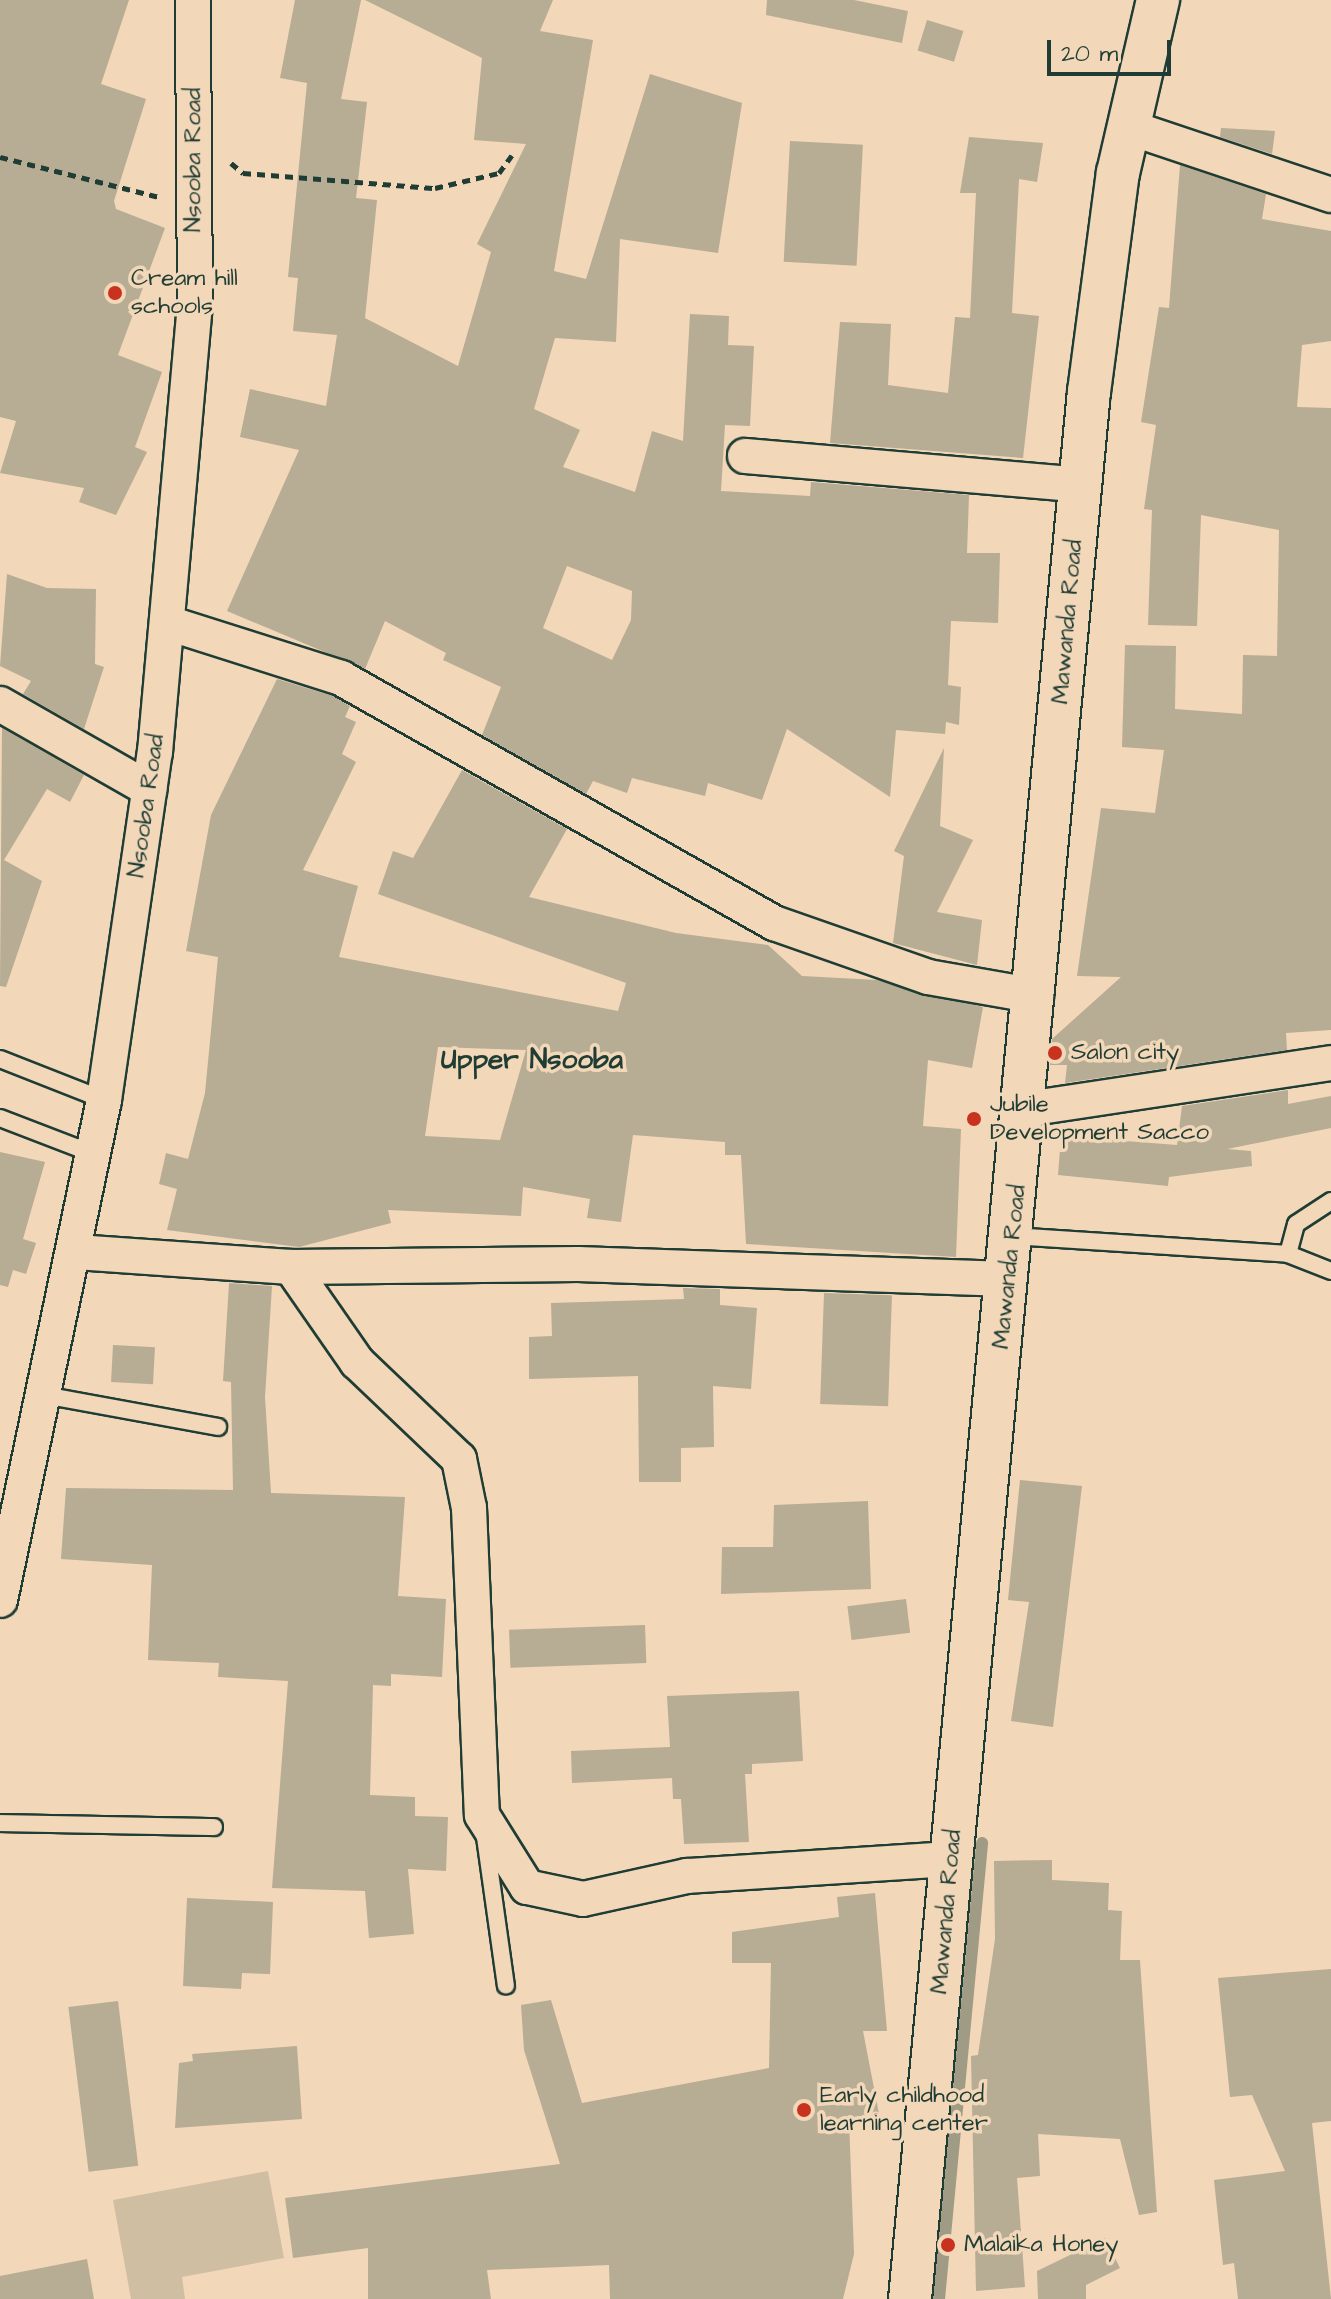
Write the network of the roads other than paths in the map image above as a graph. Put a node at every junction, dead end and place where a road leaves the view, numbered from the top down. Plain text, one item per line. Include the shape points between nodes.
1 (193, 0) edge
2 (1158, 0) edge
3 (1128, 127) junction
4 (1331, 195) edge
5 (745, 456) dead end
6 (1080, 485) junction
7 (168, 623) junction
8 (0, 704) edge
9 (149, 789) junction
10 (1036, 996) junction
11 (0, 1059) edge
12 (1331, 1063) edge
13 (104, 1100) junction
14 (1027, 1109) junction
15 (0, 1118) edge
16 (94, 1154) junction
17 (1331, 1201) edge
18 (1012, 1236) junction
19 (75, 1252) junction
20 (1288, 1254) junction
21 (291, 1267) junction
22 (1331, 1271) edge
23 (1008, 1279) junction
24 (44, 1395) junction
25 (218, 1427) dead end
26 (9, 1511) edge
27 (0, 1600) edge
28 (482, 1815) junction
29 (0, 1823) edge
30 (214, 1827) dead end
31 (952, 1859) junction
32 (506, 1986) dead end
33 (910, 2299) edge

1 - 7 street, Nsooba Road via 190,398
2 - 3 street, Mawanda Road
3 - 4 street
3 - 6 street, Mawanda Road via 1100,284
5 - 6 street
6 - 10 street, Mawanda Road
7 - 9 street, Nsooba Road
7 - 10 street via 341,678 774,923 928,977
8 - 9 street
9 - 13 street, Nsooba Road
10 - 14 street, Mawanda Road
11 - 13 lane
12 - 14 street
13 - 16 street, Nsooba Road
14 - 18 street, Mawanda Road
15 - 16 lane
16 - 19 street, Nsooba Road
17 - 20 lane via 1296,1224
18 - 20 lane
18 - 23 street, Mawanda Road
19 - 21 street
19 - 24 street, Nsooba Road
20 - 22 lane
21 - 23 street via 578,1264
21 - 28 street via 357,1362 459,1459 469,1508
23 - 31 street, Mawanda Road
24 - 25 lane
24 - 26 street, Nsooba Road
26 - 27 street, Nsooba Road
28 - 31 street via 527,1887 583,1899 687,1876
28 - 32 lane
29 - 30 lane
31 - 33 street, Mawanda Road

